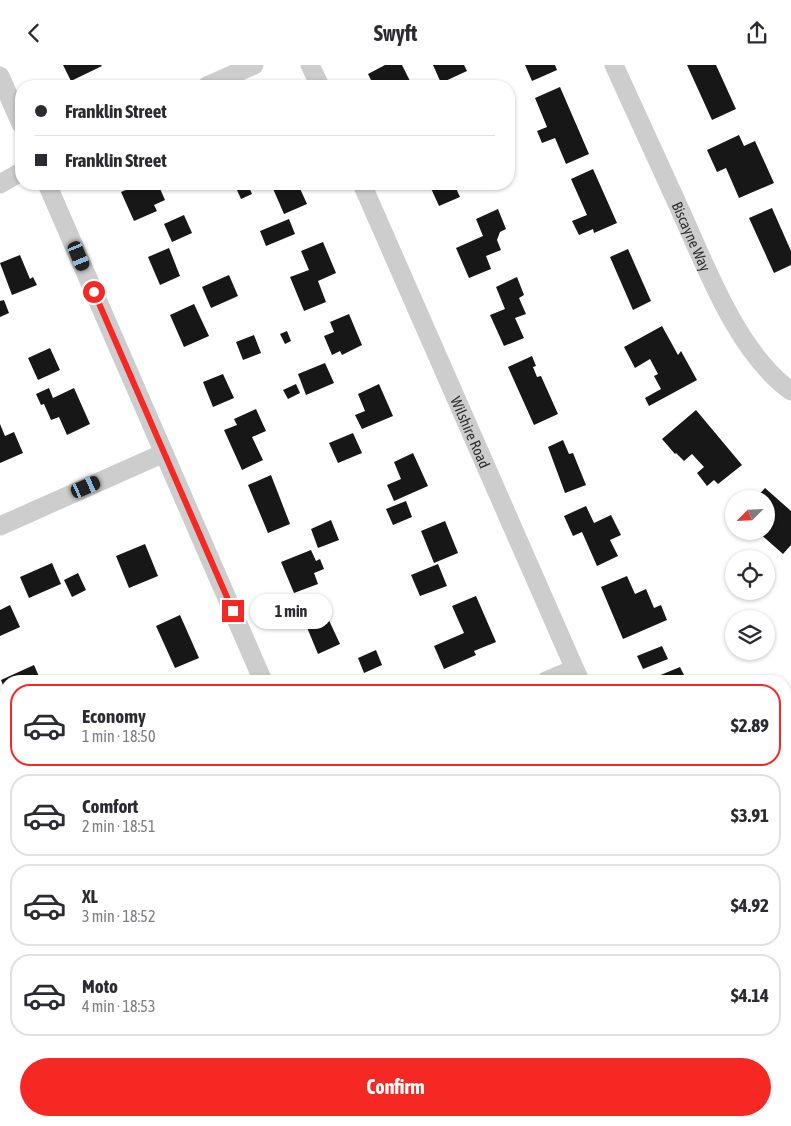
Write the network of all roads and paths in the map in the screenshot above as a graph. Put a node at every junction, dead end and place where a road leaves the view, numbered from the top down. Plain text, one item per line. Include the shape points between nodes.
1 (254, 65) edge
2 (310, 65) edge
3 (614, 65) edge
4 (0, 76) edge
5 (220, 80) edge
6 (317, 80) edge
7 (15, 110) edge
8 (15, 175) edge
9 (0, 184) edge
10 (50, 190) edge
11 (365, 190) edge
12 (791, 391) edge
13 (164, 453) junction
14 (0, 526) edge
15 (260, 675) edge
16 (577, 675) edge

1 - 5 street
2 - 6 street
3 - 12 street, Biscayne Way via 719,293 745,341 757,359
4 - 7 street
8 - 9 street
10 - 13 street
11 - 16 street, Wilshire Road
13 - 14 street
13 - 15 street

